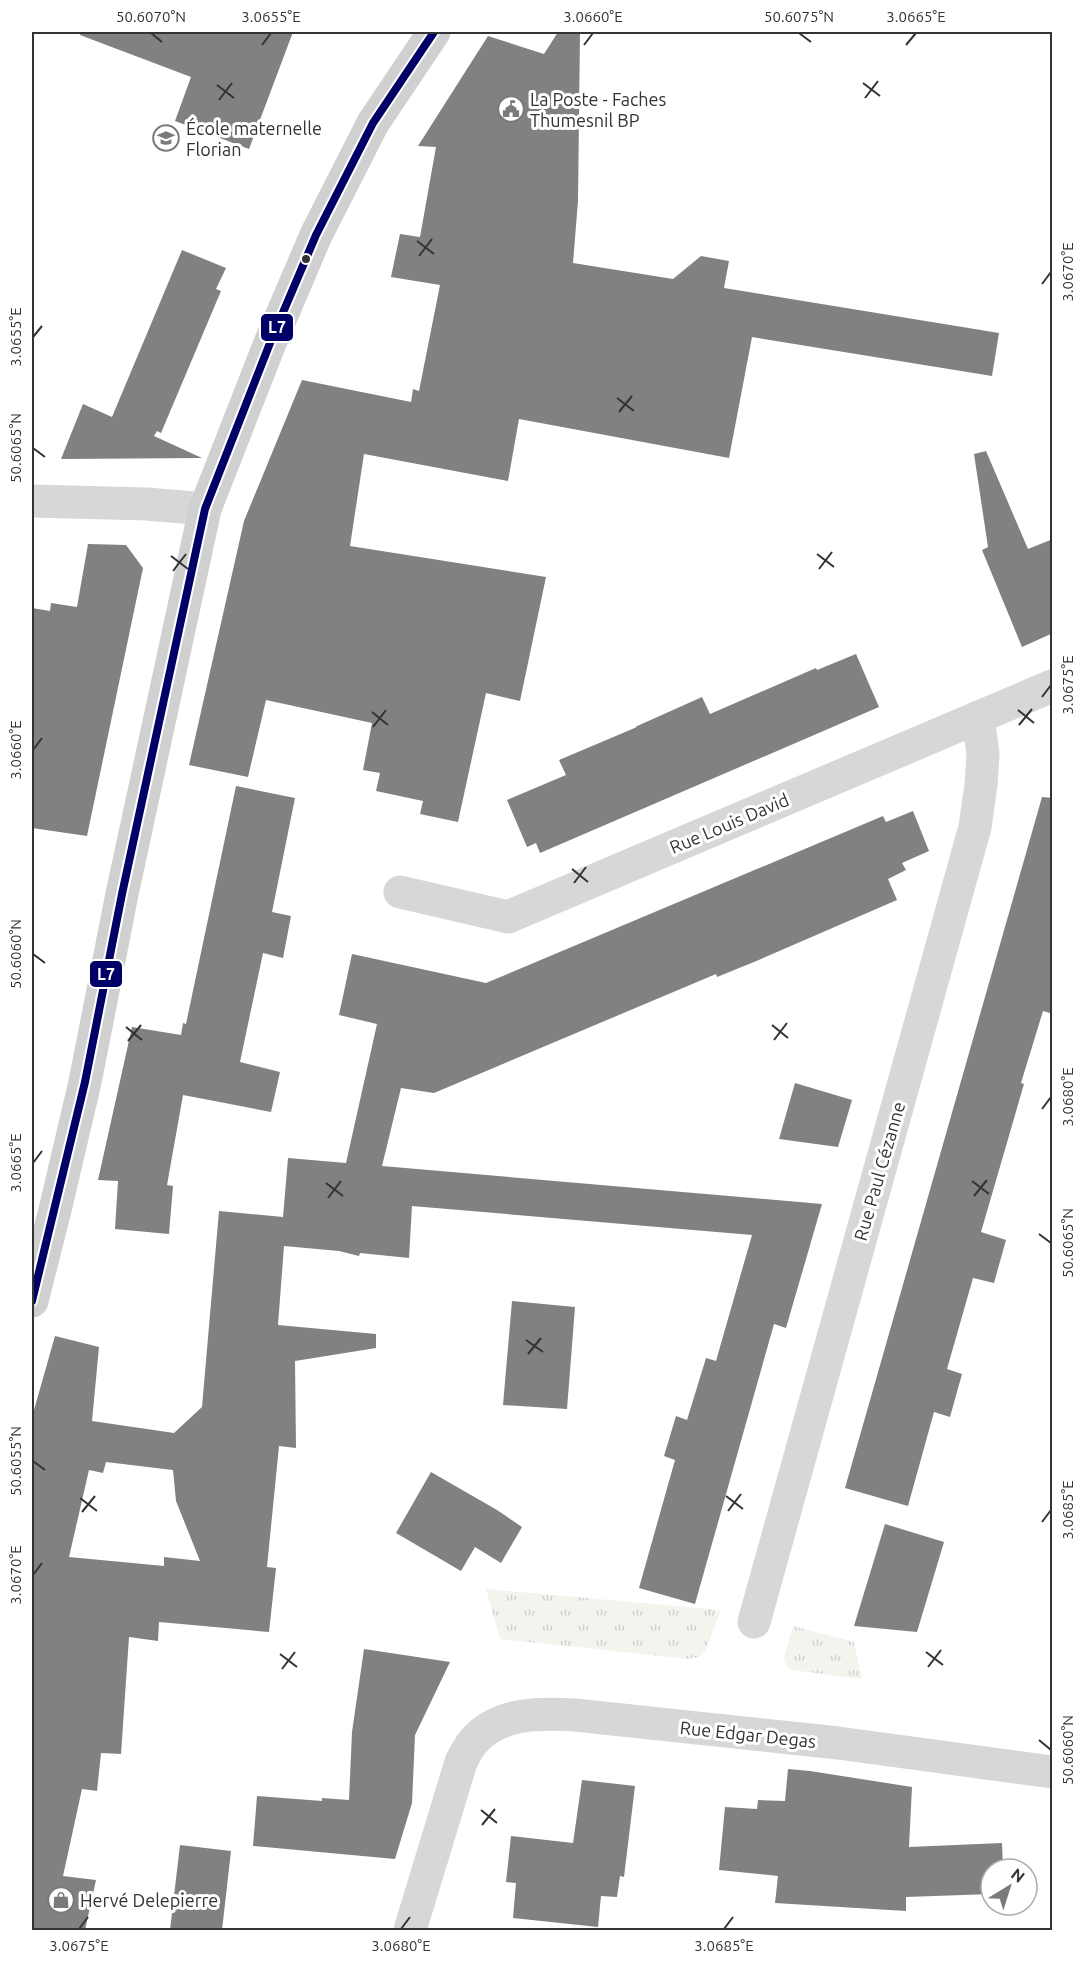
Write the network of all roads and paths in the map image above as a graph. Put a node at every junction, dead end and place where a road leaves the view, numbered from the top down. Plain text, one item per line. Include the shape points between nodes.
1 (431, 33) edge
2 (32, 501) edge
3 (205, 509) junction
4 (1053, 686) edge
5 (978, 717) junction
6 (400, 892) dead end
7 (32, 1301) edge
8 (754, 1622) dead end
9 (1053, 1772) edge
10 (410, 1930) edge

1 - 3 street via 373,123 316,235
2 - 3 street
3 - 7 street via 86,1082
4 - 5 street, Rue Louis David
5 - 6 street, Rue Louis David via 507,917
5 - 8 street, Rue Paul Cézanne via 983,754 975,827
9 - 10 street, Rue Edgar Degas via 838,1743 575,1715 517,1716 492,1726 473,1742 460,1762

